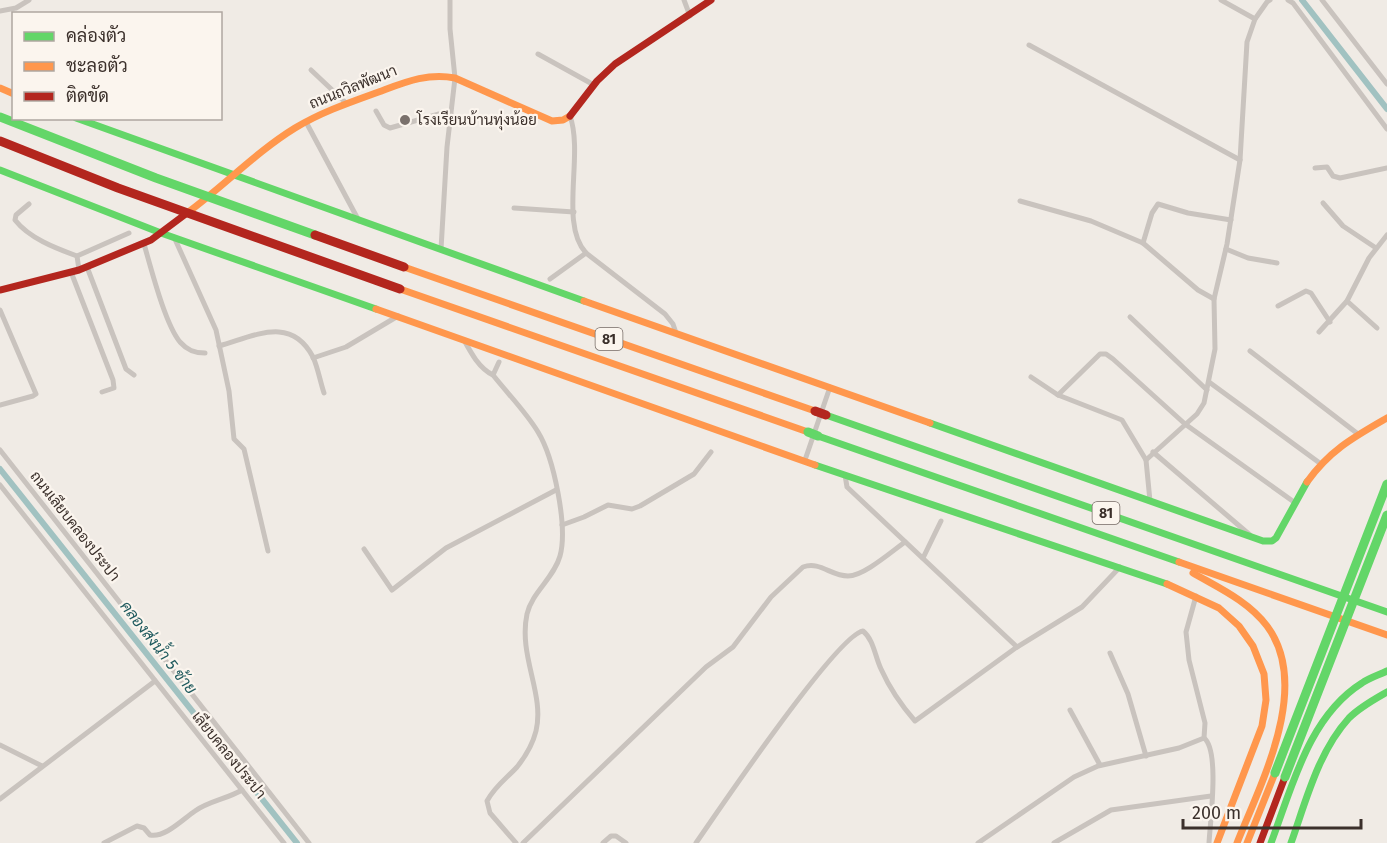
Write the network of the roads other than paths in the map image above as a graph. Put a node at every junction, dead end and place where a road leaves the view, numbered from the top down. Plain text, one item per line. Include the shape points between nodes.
1 (29, 0) edge
2 (450, 0) edge
3 (684, 0) edge
4 (711, 0) edge
5 (1221, 0) edge
6 (1270, 0) edge
7 (1288, 0) edge
8 (1322, 0) edge
9 (1228, 2) edge
10 (0, 11) edge
11 (690, 16) junction
12 (1255, 19) junction
13 (1029, 45) dead end
14 (538, 54) dead end
15 (311, 69) dead end
16 (455, 78) junction
17 (1387, 84) edge
18 (594, 85) junction
19 (346, 103) junction
20 (376, 111) dead end
21 (451, 115) junction
22 (570, 116) junction
23 (0, 117) edge
24 (81, 120) edge
25 (306, 122) junction
26 (1387, 129) edge
27 (0, 141) edge
28 (1240, 160) junction
29 (1315, 168) dead end
30 (1387, 168) edge
31 (0, 170) edge
32 (232, 176) junction
33 (1020, 201) dead end
34 (1323, 202) dead end
35 (28, 204) dead end
36 (514, 208) dead end
37 (574, 212) junction
38 (1231, 220) junction
39 (358, 221) junction
40 (129, 233) dead end
41 (161, 233) junction
42 (1387, 235) edge
43 (174, 237) junction
44 (1143, 243) junction
45 (144, 244) junction
46 (1376, 248) junction
47 (441, 249) junction
48 (1226, 249) junction
49 (586, 253) junction
50 (77, 256) junction
51 (1277, 263) dead end
52 (79, 270) junction
53 (550, 279) dead end
54 (0, 290) edge
55 (1214, 299) junction
56 (1347, 301) junction
57 (1278, 306) dead end
58 (0, 310) edge
59 (398, 316) junction
60 (1130, 317) dead end
61 (1330, 322) junction
62 (1377, 328) dead end
63 (1319, 332) dead end
64 (676, 333) junction
65 (464, 340) junction
66 (219, 346) junction
67 (1250, 351) dead end
68 (205, 353) dead end
69 (313, 358) junction
70 (499, 362) dead end
71 (134, 375) dead end
72 (493, 375) junction
73 (1031, 377) dead end
74 (1209, 382) junction
75 (830, 387) junction
76 (1207, 390) junction
77 (102, 392) dead end
78 (324, 393) dead end
79 (1058, 395) junction
80 (0, 405) edge
81 (1387, 418) edge
82 (1185, 424) junction
83 (1358, 434) junction
84 (0, 450) edge
85 (711, 452) dead end
86 (1153, 452) junction
87 (805, 460) junction
88 (1146, 460) junction
89 (1320, 464) junction
90 (845, 474) junction
91 (1387, 484) edge
92 (0, 485) edge
93 (556, 490) junction
94 (1150, 501) junction
95 (1294, 502) junction
96 (1387, 515) edge
97 (941, 521) dead end
98 (562, 525) junction
99 (1254, 538) junction
100 (905, 542) junction
101 (1131, 545) junction
102 (364, 549) dead end
103 (268, 551) dead end
104 (922, 558) junction
105 (1120, 567) junction
106 (1196, 596) junction
107 (1387, 612) edge
108 (1387, 635) edge
109 (1017, 648) junction
110 (1110, 653) dead end
111 (1387, 671) edge
112 (155, 681) junction
113 (1387, 692) edge
114 (1070, 710) dead end
115 (1204, 738) junction
116 (0, 745) edge
117 (1146, 756) junction
118 (1100, 765) junction
119 (42, 766) junction
120 (242, 790) junction
121 (1211, 796) junction
122 (0, 799) edge
123 (982, 842) edge
124 (104, 843) edge
125 (284, 843) edge
126 (309, 843) edge
127 (516, 843) edge
128 (523, 843) edge
129 (603, 843) edge
130 (626, 843) edge
131 (696, 843) edge
132 (1054, 843) edge
133 (1209, 843) edge
134 (1217, 843) edge
135 (1237, 843) edge
136 (1247, 843) edge
137 (1260, 843) edge
138 (1271, 843) edge
139 (1291, 843) edge

1 - 10 street
2 - 16 street
3 - 11 street
4 - 11 main road
5 - 9 street
6 - 12 street
7 - 26 street
8 - 17 street
9 - 12 street
11 - 18 main road via 615,64
12 - 28 street via 1246,42
13 - 28 street
14 - 18 street
15 - 19 street
16 - 19 main road, ถนนถวิลพัฒนา via 417,78
16 - 21 street
16 - 22 main road, ถนนถวิลพัฒนา via 547,120
18 - 22 main road
19 - 25 main road, ถนนถวิลพัฒนา
20 - 21 street via 390,128 439,114
21 - 47 street
22 - 37 street via 575,138
23 - 107 main road, 81, bridge via 404,267
24 - 32 main road
25 - 32 main road, ถนนถวิลพัฒนา
25 - 39 street
27 - 101 main road, 81, bridge via 139,195
28 - 38 street
29 - 30 street via 1327,167 1340,178
31 - 41 main road
32 - 39 main road
32 - 41 main road, ถนนถวิลพัฒนา
33 - 44 street via 1091,221
34 - 46 street via 1343,226
35 - 50 street via 16,215 22,229
36 - 37 street
37 - 49 street via 578,244
38 - 44 street via 1158,204
38 - 48 street
39 - 47 main road
40 - 50 street
41 - 43 main road
41 - 45 main road, ถนนถวิลพัฒนา
42 - 46 street
43 - 59 main road
43 - 66 street via 216,330
44 - 55 street via 1198,291
45 - 52 main road, ถนนถวิลพัฒนา
45 - 68 street via 173,331 186,348
46 - 56 street
47 - 64 main road
48 - 51 street
48 - 55 street
49 - 53 street
49 - 64 street via 665,314
50 - 52 street
52 - 54 main road, ถนนถวิลพัฒนา
52 - 71 street via 126,369
52 - 77 street via 113,380 114,388
55 - 74 street via 1215,349
56 - 61 street
56 - 62 street
57 - 61 street via 1303,292 1311,293
58 - 80 street via 36,394
59 - 65 main road
59 - 69 street via 346,347
60 - 76 street
61 - 63 street
64 - 75 main road
65 - 72 street via 481,366
65 - 87 main road
66 - 69 street via 280,330 295,336
66 - 103 street via 234,439 244,449
67 - 83 street
69 - 78 street
70 - 72 street
72 - 93 street via 537,429 548,453
73 - 79 street
74 - 76 street
74 - 89 street
75 - 87 street
75 - 94 main road
76 - 82 street via 1201,410
79 - 82 street via 1095,358 1106,354
79 - 88 street via 1122,420
81 - 83 main road
82 - 86 street
82 - 95 street
83 - 89 main road
84 - 126 street, ถนนเลียบคลองประปา
85 - 98 street via 694,474 640,506 608,505
86 - 88 street
86 - 99 street
87 - 90 main road
88 - 94 street
89 - 95 main road
90 - 100 street via 847,487
90 - 105 main road
91 - 136 main road, bridge
92 - 112 street, เลียบคลองประปา
93 - 98 street
93 - 102 street via 446,548 392,590
94 - 99 main road
95 - 99 main road via 1272,541
96 - 137 main road, bridge
97 - 104 street
98 - 127 street via 561,555 531,603 524,635 537,706 536,733 518,766 496,786 487,801 490,813
100 - 104 street
100 - 128 street via 856,575 839,575 818,566 803,567 771,597 733,647 706,667
101 - 108 main road, 81
101 - 135 main road via 1241,599 1266,625 1278,645 1286,684 1283,717
104 - 109 street
105 - 106 main road
105 - 109 street via 1082,607
106 - 115 street via 1186,632
106 - 134 main road via 1219,608 1247,635 1260,661 1266,687 1262,726
109 - 131 street via 915,721 891,689 869,637 863,631 856,633 793,707
110 - 117 street via 1128,694
111 - 138 main road via 1352,688 1323,720
112 - 119 street
112 - 120 street, เลียบคลองประปา
113 - 139 main road via 1357,710 1338,730
114 - 118 street
115 - 117 street
115 - 121 street via 1210,747
116 - 119 street
117 - 118 street
118 - 123 street via 1062,785
119 - 122 street
120 - 124 street via 208,803 160,836 150,835 137,826
120 - 125 street, เลียบคลองประปา
121 - 132 street via 1111,810
121 - 133 street
129 - 130 street via 616,836

